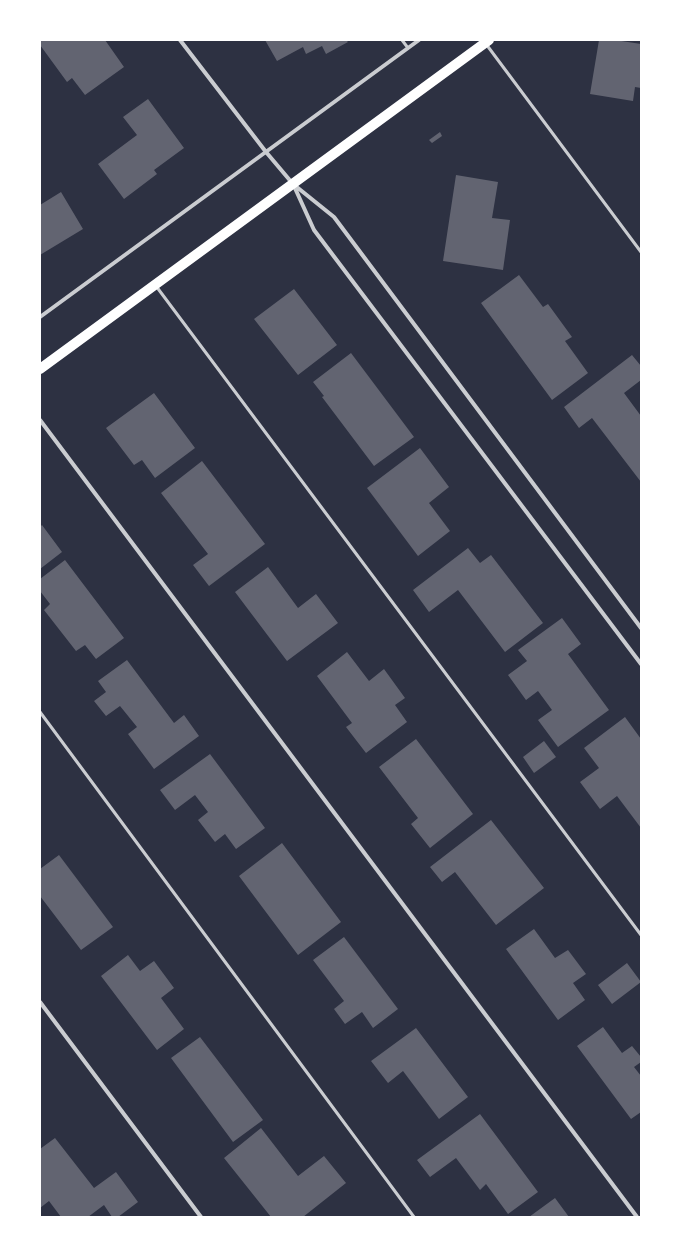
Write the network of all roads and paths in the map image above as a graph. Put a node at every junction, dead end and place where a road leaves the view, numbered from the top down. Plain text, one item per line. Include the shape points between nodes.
1 (180, 40) edge
2 (402, 40) edge
3 (419, 40) edge
4 (487, 41) edge
5 (408, 48) junction
6 (266, 152) junction
7 (293, 184) junction
8 (641, 252) edge
9 (156, 284) junction
10 (40, 317) edge
11 (40, 369) edge
12 (40, 420) edge
13 (641, 628) edge
14 (641, 664) edge
15 (40, 712) edge
16 (641, 935) edge
17 (40, 1002) edge
18 (201, 1217) edge
19 (414, 1217) edge
20 (637, 1217) edge

1 - 6 street
2 - 5 lane
3 - 5 street
4 - 7 main road
4 - 8 lane
5 - 6 street
6 - 7 street
6 - 10 street
7 - 9 main road
7 - 13 street via 334,217
7 - 14 street via 314,230
9 - 11 main road
9 - 16 lane
12 - 20 street
15 - 19 lane
17 - 18 street

